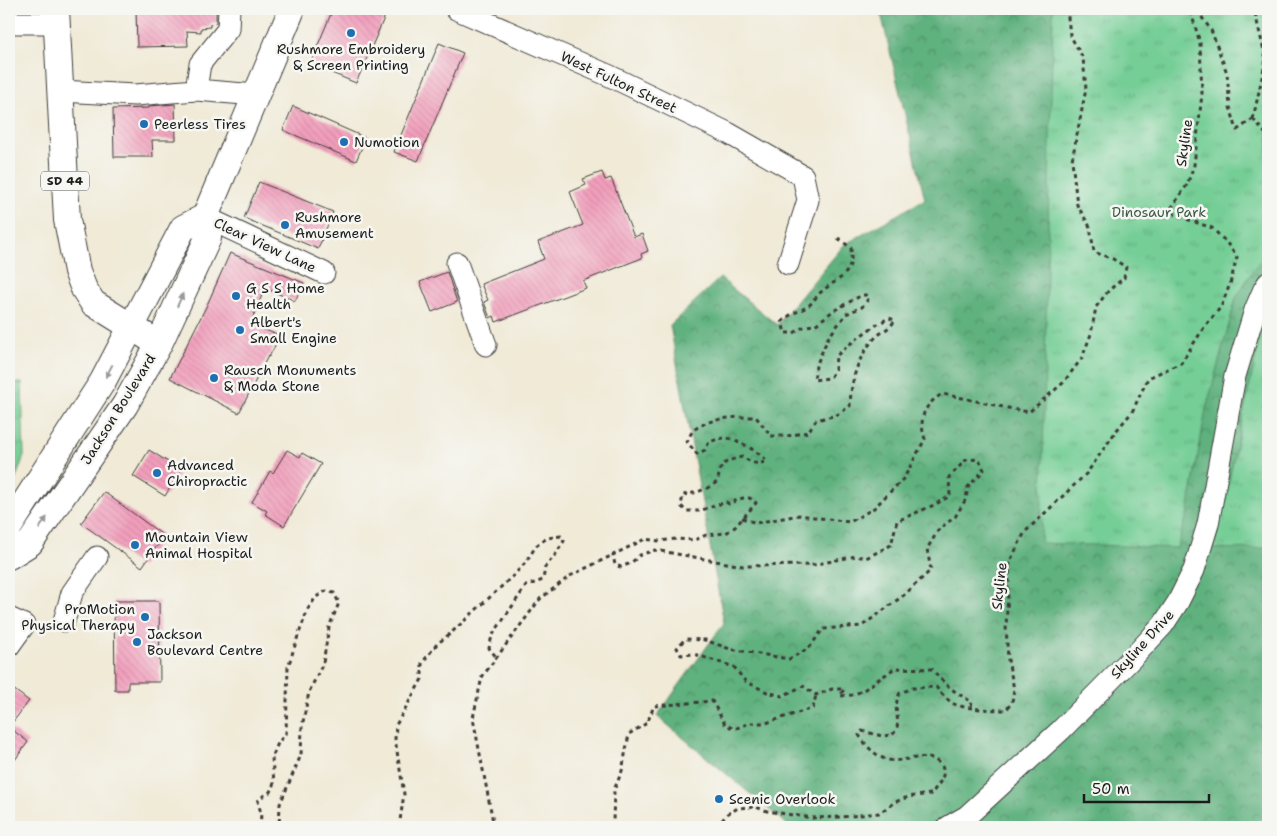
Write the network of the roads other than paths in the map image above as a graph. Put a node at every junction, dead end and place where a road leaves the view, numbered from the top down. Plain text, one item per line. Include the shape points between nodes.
1 (230, 9) edge
2 (292, 9) edge
3 (456, 9) edge
4 (56, 16) edge
5 (9, 23) edge
6 (196, 90) junction
7 (60, 91) junction
8 (256, 95) junction
9 (205, 217) junction
10 (457, 263) dead end
11 (788, 264) dead end
12 (324, 273) dead end
13 (1268, 283) edge
14 (131, 328) junction
15 (160, 344) junction
16 (486, 345) dead end
17 (9, 526) edge
18 (9, 556) edge
19 (97, 557) dead end
20 (9, 618) edge
21 (64, 621) dead end
22 (9, 646) edge
23 (948, 827) edge

1 - 6 street via 228,29 200,64
2 - 8 main road, Jackson Boulevard
3 - 11 street, West Fulton Street via 610,76 728,133 803,176 808,200
4 - 5 street
4 - 7 main road, SD 44
6 - 7 street via 135,95
6 - 8 street
7 - 14 main road, SD 44 via 67,220 77,270 93,303
8 - 9 main road, Jackson Boulevard
9 - 12 street, Clear View Lane
9 - 14 main road, Jackson Boulevard via 184,228
15 -> 9 main road, Jackson Boulevard via 208,238
10 - 16 street
13 - 23 street, Skyline Drive via 1255,310 1235,376 1208,524 1194,570 1178,602 1163,625 1061,730 967,816
14 - 15 main road, SD 44
14 -> 17 main road, Jackson Boulevard via 103,381
18 -> 15 main road, Jackson Boulevard via 30,543 125,405
19 - 21 street via 72,593
20 - 22 street via 24,624

